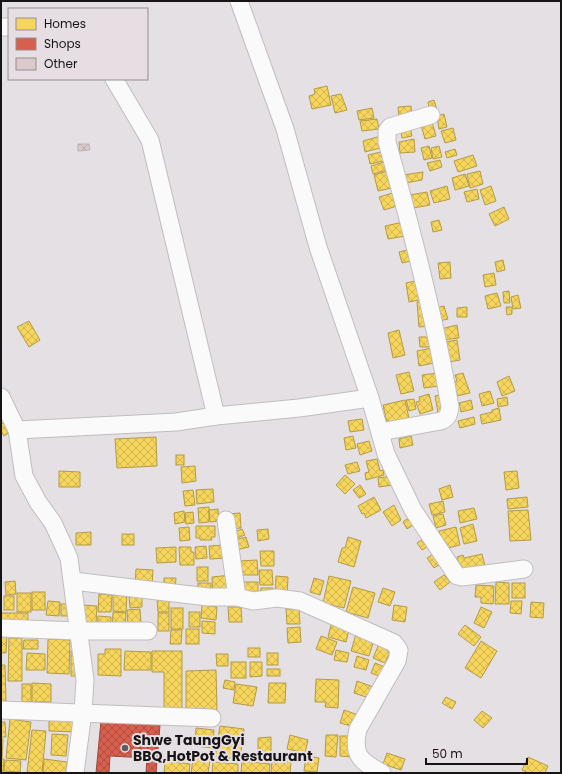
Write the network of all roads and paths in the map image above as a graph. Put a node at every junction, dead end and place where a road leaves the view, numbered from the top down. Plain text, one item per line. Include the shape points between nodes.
1 (239, 1) edge
2 (115, 80) edge
3 (431, 115) dead end
4 (1, 397) edge
5 (370, 398) junction
6 (216, 416) junction
7 (17, 430) junction
8 (380, 432) junction
9 (226, 520) dead end
10 (524, 569) dead end
11 (73, 581) junction
12 (237, 597) junction
13 (1, 628) edge
14 (78, 631) junction
15 (148, 631) dead end
16 (1, 710) edge
17 (83, 712) junction
18 (212, 718) dead end
19 (75, 773) edge
20 (382, 773) edge

1 - 5 street via 285,129 318,247
2 - 6 street via 150,140
3 - 8 street via 390,127 387,131 387,142 408,215 436,331 450,407 449,414 442,421
4 - 7 street
5 - 6 street
5 - 8 street
6 - 7 street via 176,422
7 - 11 street via 24,476 56,530 69,558
8 - 10 street via 386,454 413,510 457,576
9 - 12 street
11 - 12 street via 208,597
11 - 14 street
12 - 20 street via 253,601 277,598 300,601 394,643 399,650 397,661 358,729 355,741 356,753 366,764
13 - 14 street
14 - 15 street
14 - 17 street via 85,680
16 - 17 street
17 - 18 street
17 - 19 street

